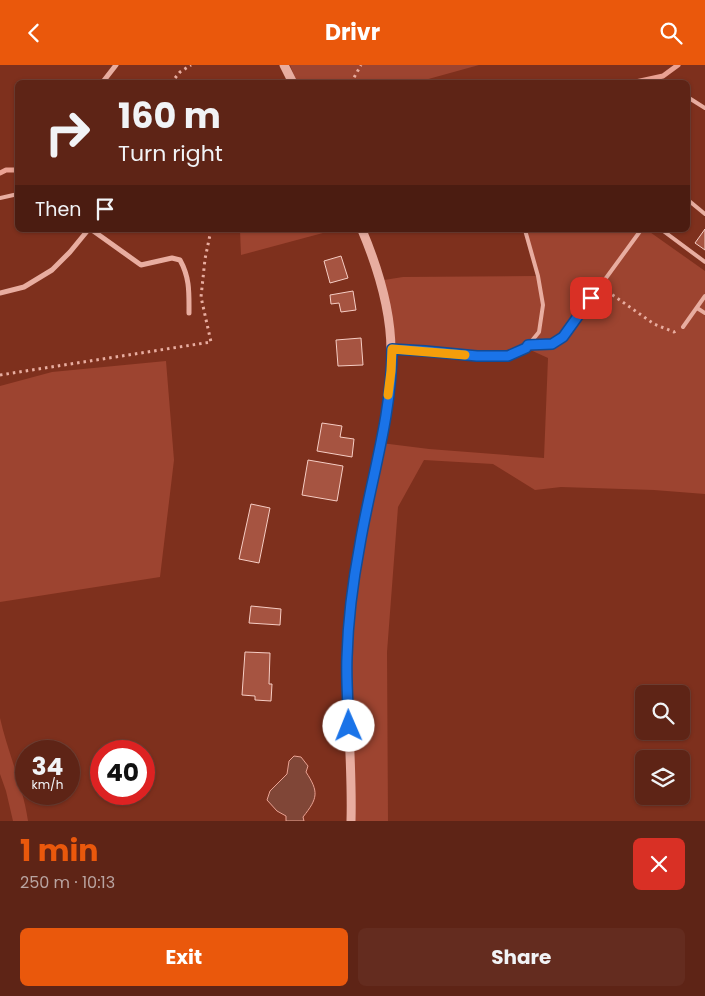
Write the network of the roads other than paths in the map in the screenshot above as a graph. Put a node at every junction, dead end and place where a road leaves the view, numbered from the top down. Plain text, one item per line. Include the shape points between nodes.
1 (116, 65) edge
2 (284, 65) edge
3 (104, 80) edge
4 (292, 80) edge
5 (690, 99) edge
6 (705, 108) edge
7 (15, 195) edge
8 (0, 198) edge
9 (690, 202) edge
10 (705, 214) edge
11 (86, 232) edge
12 (95, 232) edge
13 (363, 232) edge
14 (526, 232) edge
15 (640, 232) edge
16 (665, 232) edge
17 (705, 262) edge
18 (0, 293) edge
19 (705, 296) edge
20 (697, 307) junction
21 (189, 313) dead end
22 (705, 313) edge
23 (683, 327) road end
24 (528, 345) junction
25 (392, 349) junction
26 (351, 821) edge

1 - 3 street
2 - 4 street
5 - 6 lane
7 - 8 lane
9 - 10 lane
11 - 18 street via 52,270 24,287
12 - 21 street via 141,265 172,258 180,260 186,270
13 - 25 street via 381,283
14 - 24 lane via 543,305 538,332
15 - 24 lane via 563,337 552,344
16 - 17 lane
19 - 20 lane
20 - 22 lane
20 - 23 lane
24 - 25 lane via 508,356
25 - 26 street via 384,427 360,543 349,622

